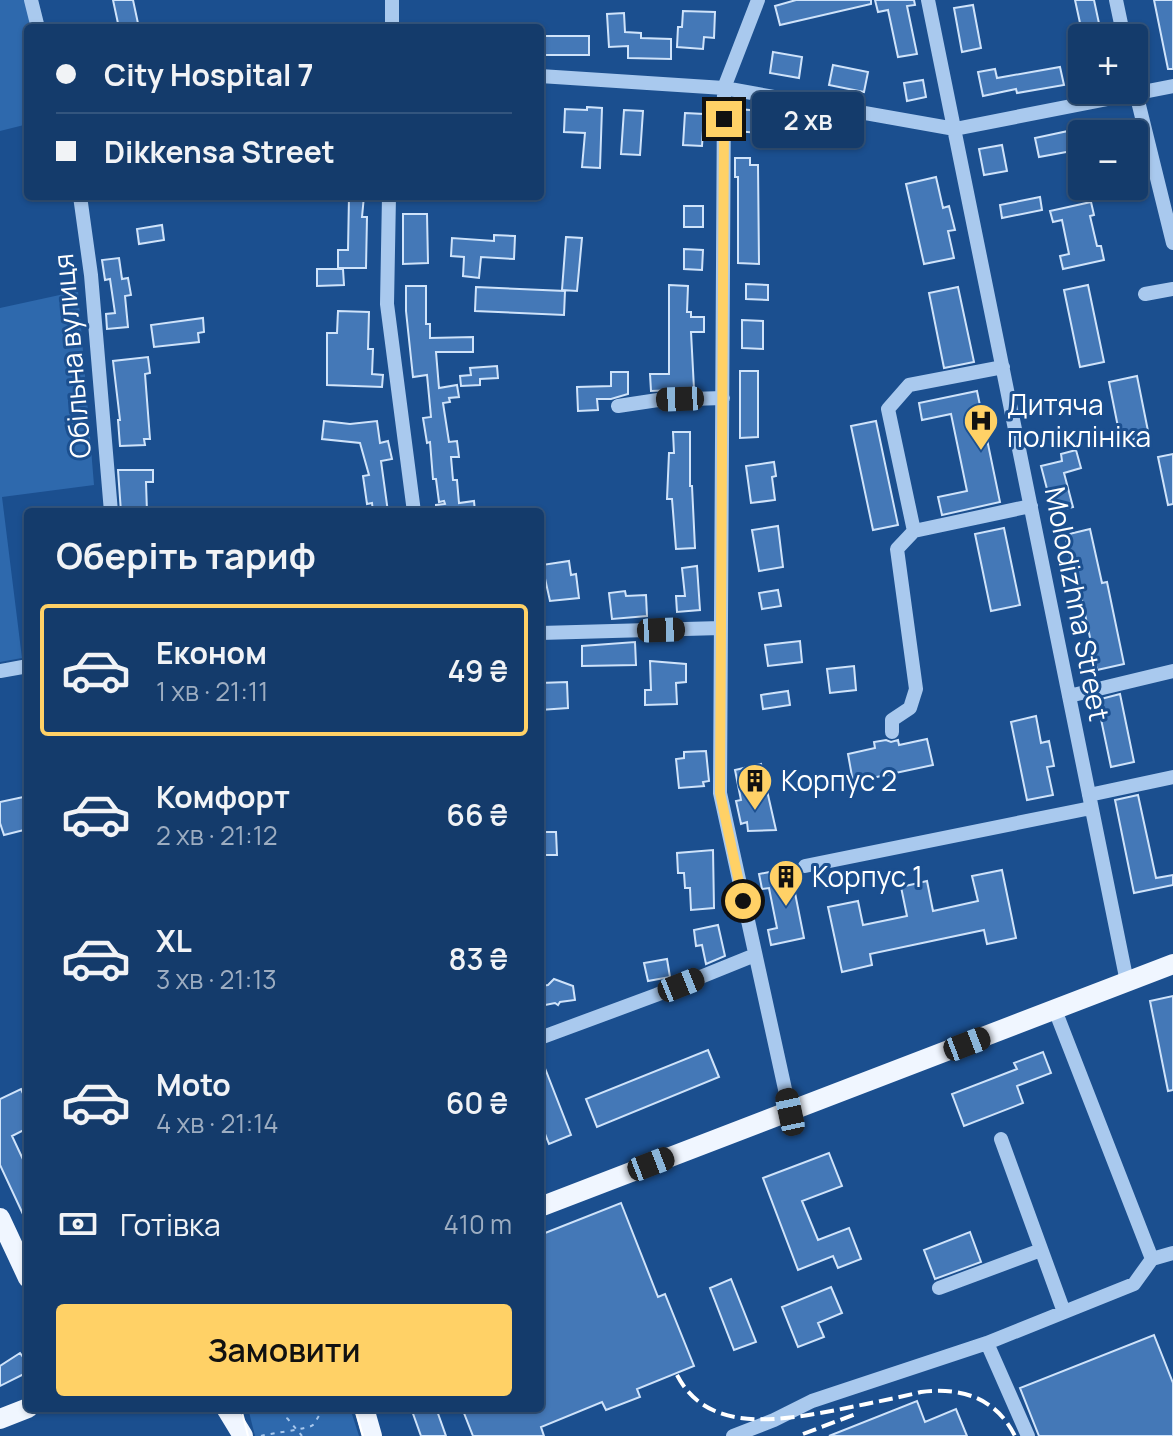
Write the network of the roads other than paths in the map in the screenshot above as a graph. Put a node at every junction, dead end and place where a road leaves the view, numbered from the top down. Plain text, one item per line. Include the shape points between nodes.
1 (31, 0) edge
2 (392, 0) edge
3 (758, 0) edge
4 (928, 0) edge
5 (1116, 0) edge
6 (37, 24) edge
7 (392, 24) edge
8 (1121, 24) edge
9 (544, 76) edge
10 (1173, 86) edge
11 (724, 88) junction
12 (1148, 89) edge
13 (1070, 104) edge
14 (1138, 104) edge
15 (955, 129) junction
16 (81, 200) edge
17 (389, 200) edge
18 (1173, 243) edge
19 (1173, 289) edge
20 (1145, 294) dead end
21 (1003, 367) junction
22 (723, 398) junction
23 (618, 406) dead end
24 (1031, 506) junction
25 (111, 508) edge
26 (413, 508) edge
27 (914, 531) junction
28 (721, 628) junction
29 (544, 633) edge
30 (24, 667) edge
31 (0, 671) edge
32 (1173, 671) edge
33 (1069, 696) junction
34 (892, 732) dead end
35 (1173, 777) edge
36 (1090, 802) junction
37 (805, 866) dead end
38 (755, 955) junction
39 (1173, 964) edge
40 (1127, 982) junction
41 (1055, 1010) junction
42 (544, 1037) edge
43 (790, 1112) junction
44 (1001, 1139) dead end
45 (544, 1205) edge
46 (0, 1218) edge
47 (1041, 1250) junction
48 (1173, 1253) edge
49 (1152, 1259) junction
50 (24, 1269) edge
51 (939, 1288) dead end
52 (1064, 1312) junction
53 (987, 1343) junction
54 (24, 1410) edge
55 (228, 1412) edge
56 (365, 1412) edge
57 (0, 1419) edge
58 (243, 1436) edge
59 (372, 1436) edge
60 (733, 1436) edge
61 (1028, 1436) edge

1 - 6 street
2 - 7 street
3 - 11 street
4 - 15 street, Molodizhna Street
5 - 8 street
9 - 11 street
10 - 12 street
11 - 15 street
11 - 22 street
13 - 15 street
14 - 18 street
15 - 21 street, Molodizhna Street
16 - 25 street, Обільна вулиця
17 - 26 street via 387,304
19 - 20 street
21 - 24 street, Molodizhna Street
21 - 27 street via 909,385 888,409
22 - 23 street
22 - 28 street
24 - 27 street
24 - 33 street, Molodizhna Street
27 - 34 street via 897,549 916,689 910,708 892,720
28 - 29 street
28 - 38 street via 720,793
30 - 31 street
32 - 33 street
33 - 36 street, Molodizhna Street
35 - 36 street
36 - 37 street
36 - 40 street, Molodizhna Street
38 - 42 street
38 - 43 street
39 - 40 main road
40 - 41 main road
41 - 43 main road
41 - 49 street
43 - 45 main road
44 - 47 street
46 - 50 main road
47 - 51 street
47 - 52 street
48 - 49 street
49 - 52 street via 1134,1284
52 - 53 street
53 - 60 street via 812,1401
53 - 61 street
54 - 57 main road
55 - 58 main road
56 - 59 main road

